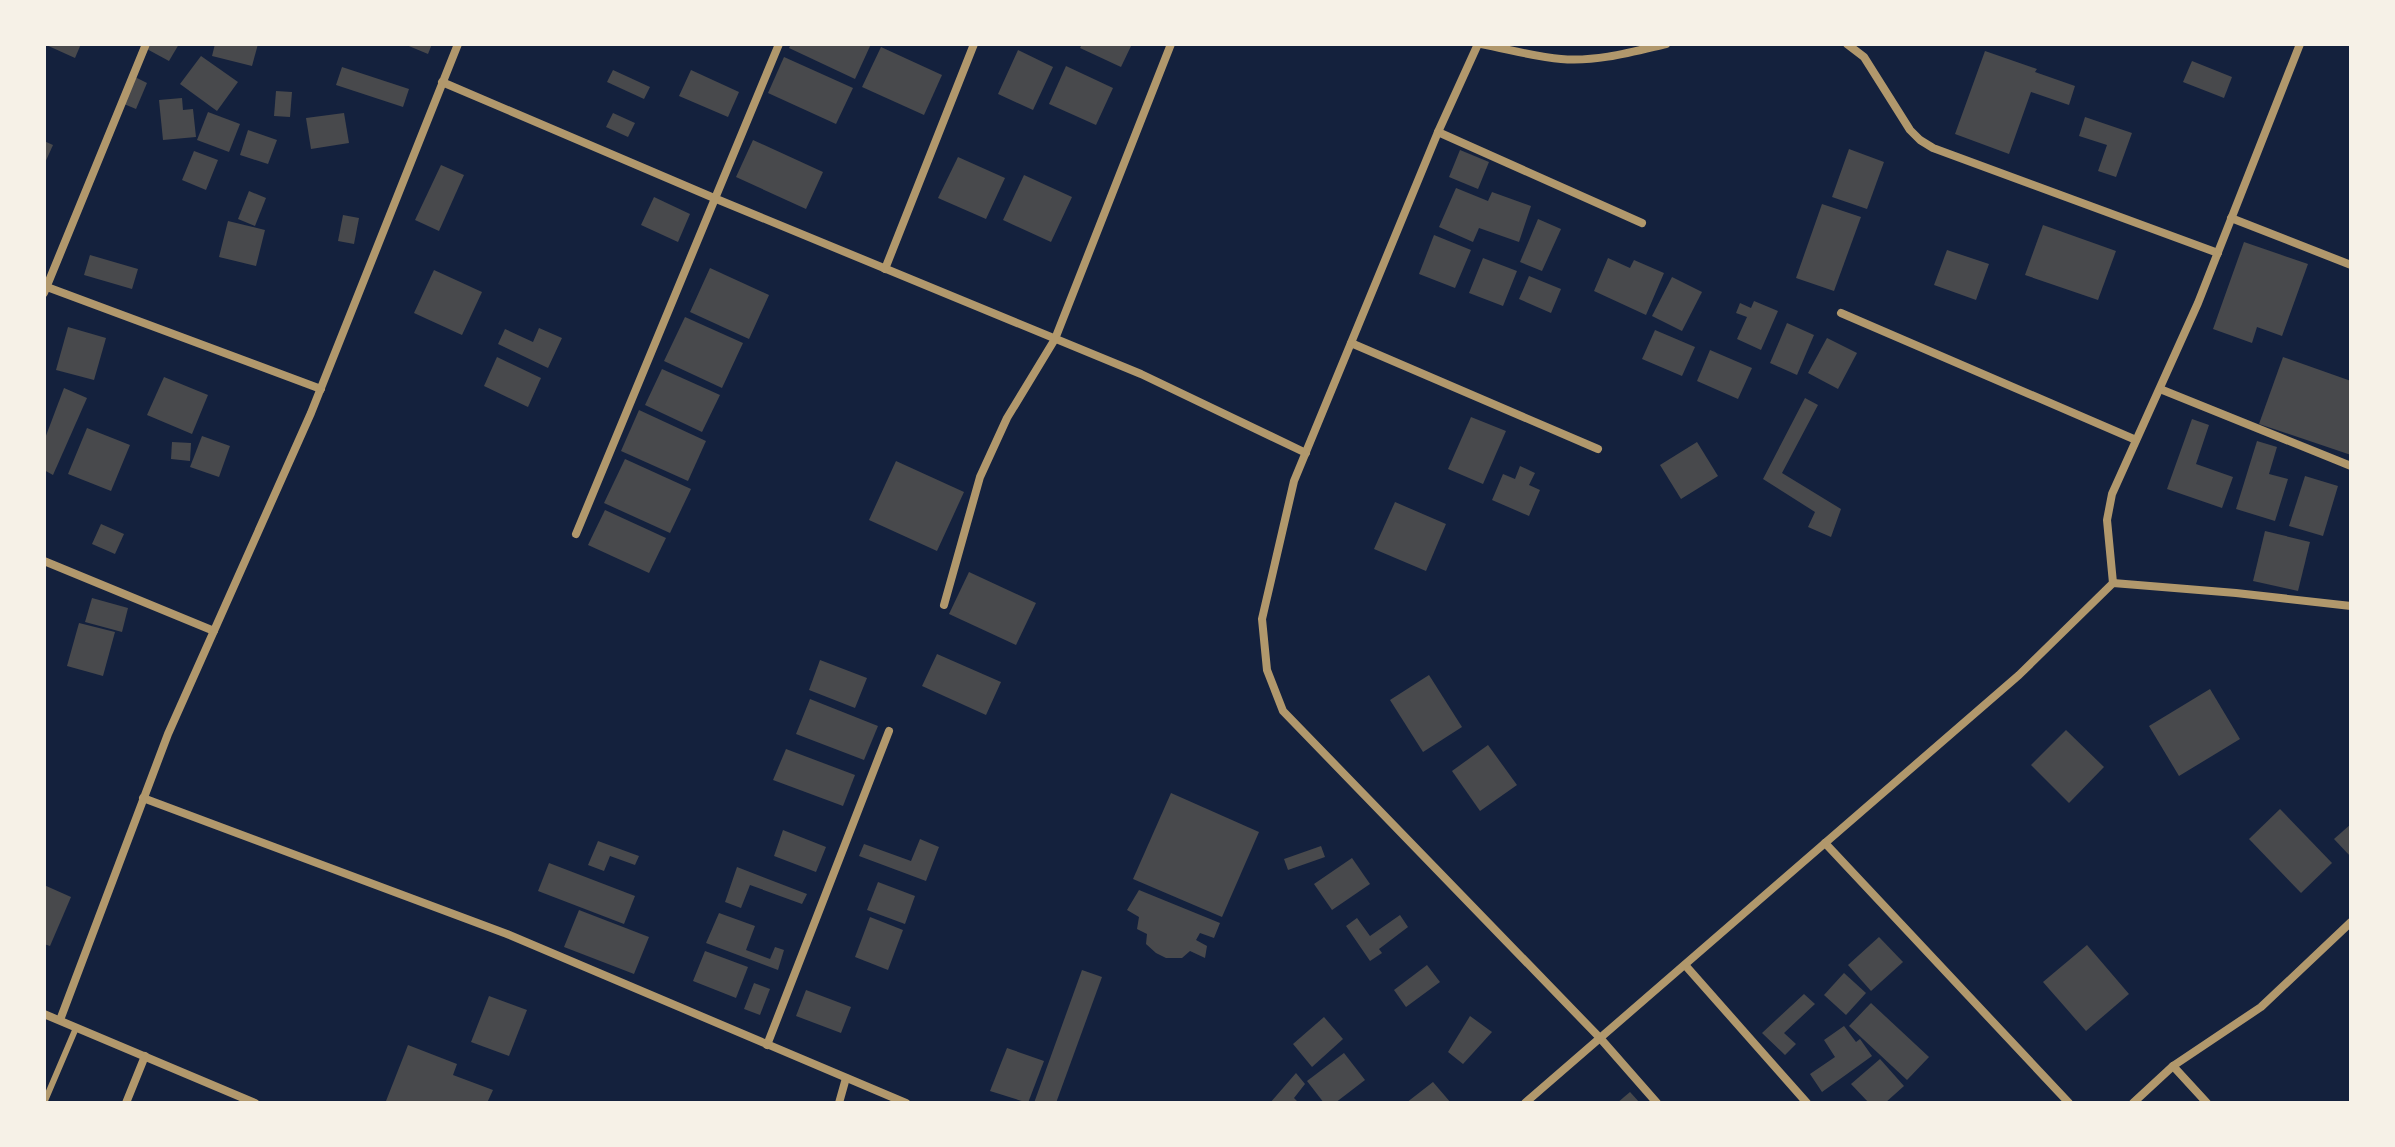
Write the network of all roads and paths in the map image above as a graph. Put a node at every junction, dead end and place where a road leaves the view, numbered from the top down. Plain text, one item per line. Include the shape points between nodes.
1 (146, 44) edge
2 (458, 44) edge
3 (779, 44) edge
4 (974, 44) edge
5 (1171, 44) edge
6 (1480, 44) edge
7 (1666, 44) edge
8 (1847, 44) edge
9 (2300, 44) edge
10 (442, 82) junction
11 (1438, 132) junction
12 (714, 198) junction
13 (2231, 218) junction
14 (1642, 223) dead end
15 (2218, 253) junction
16 (2351, 265) edge
17 (885, 269) junction
18 (45, 290) edge
19 (1841, 313) dead end
20 (1055, 339) junction
21 (1351, 343) junction
22 (321, 389) junction
23 (2160, 389) junction
24 (2136, 440) junction
25 (1598, 449) dead end
26 (1306, 453) junction
27 (2351, 466) edge
28 (576, 534) dead end
29 (44, 561) edge
30 (2113, 583) junction
31 (944, 605) dead end
32 (2351, 606) edge
33 (214, 631) junction
34 (889, 731) dead end
35 (143, 798) junction
36 (1825, 843) junction
37 (2351, 922) edge
38 (1685, 965) junction
39 (44, 1014) edge
40 (60, 1020) junction
41 (76, 1028) junction
42 (1600, 1038) junction
43 (767, 1045) junction
44 (145, 1056) junction
45 (2173, 1066) junction
46 (846, 1078) junction
47 (44, 1103) edge
48 (126, 1103) edge
49 (254, 1103) edge
50 (839, 1103) edge
51 (906, 1103) edge
52 (1525, 1103) edge
53 (1657, 1103) edge
54 (1807, 1103) edge
55 (2069, 1103) edge
56 (2133, 1103) edge
57 (2207, 1103) edge

1 - 18 street
2 - 10 street
3 - 12 street
4 - 17 street
5 - 20 street
6 - 7 street via 1562,59 1597,58
6 - 11 street
8 - 15 street via 1864,57 1910,130 1933,148
9 - 13 street
10 - 12 street
10 - 22 street
11 - 14 street
11 - 21 street
12 - 17 street
12 - 28 street
13 - 15 street
13 - 16 street
15 - 23 street
17 - 20 street
18 - 22 street
19 - 24 street
20 - 26 street
20 - 31 street via 1007,418 980,477
21 - 25 street
21 - 26 street
22 - 33 street
23 - 24 street
23 - 27 street
24 - 30 street via 2112,494 2107,520
26 - 42 street via 1294,481 1262,619 1267,670 1283,711
29 - 33 street
30 - 32 street
30 - 36 street via 2019,675
33 - 35 street
34 - 43 street
35 - 40 street
35 - 43 street via 507,934
36 - 38 street
36 - 55 street
37 - 45 street via 2261,1007
38 - 42 street
38 - 54 street
39 - 40 street
40 - 41 street
41 - 44 street
41 - 47 lane
42 - 52 street
42 - 53 street
43 - 46 street
44 - 48 street
44 - 49 street
45 - 56 street
45 - 57 street
46 - 50 street
46 - 51 street

